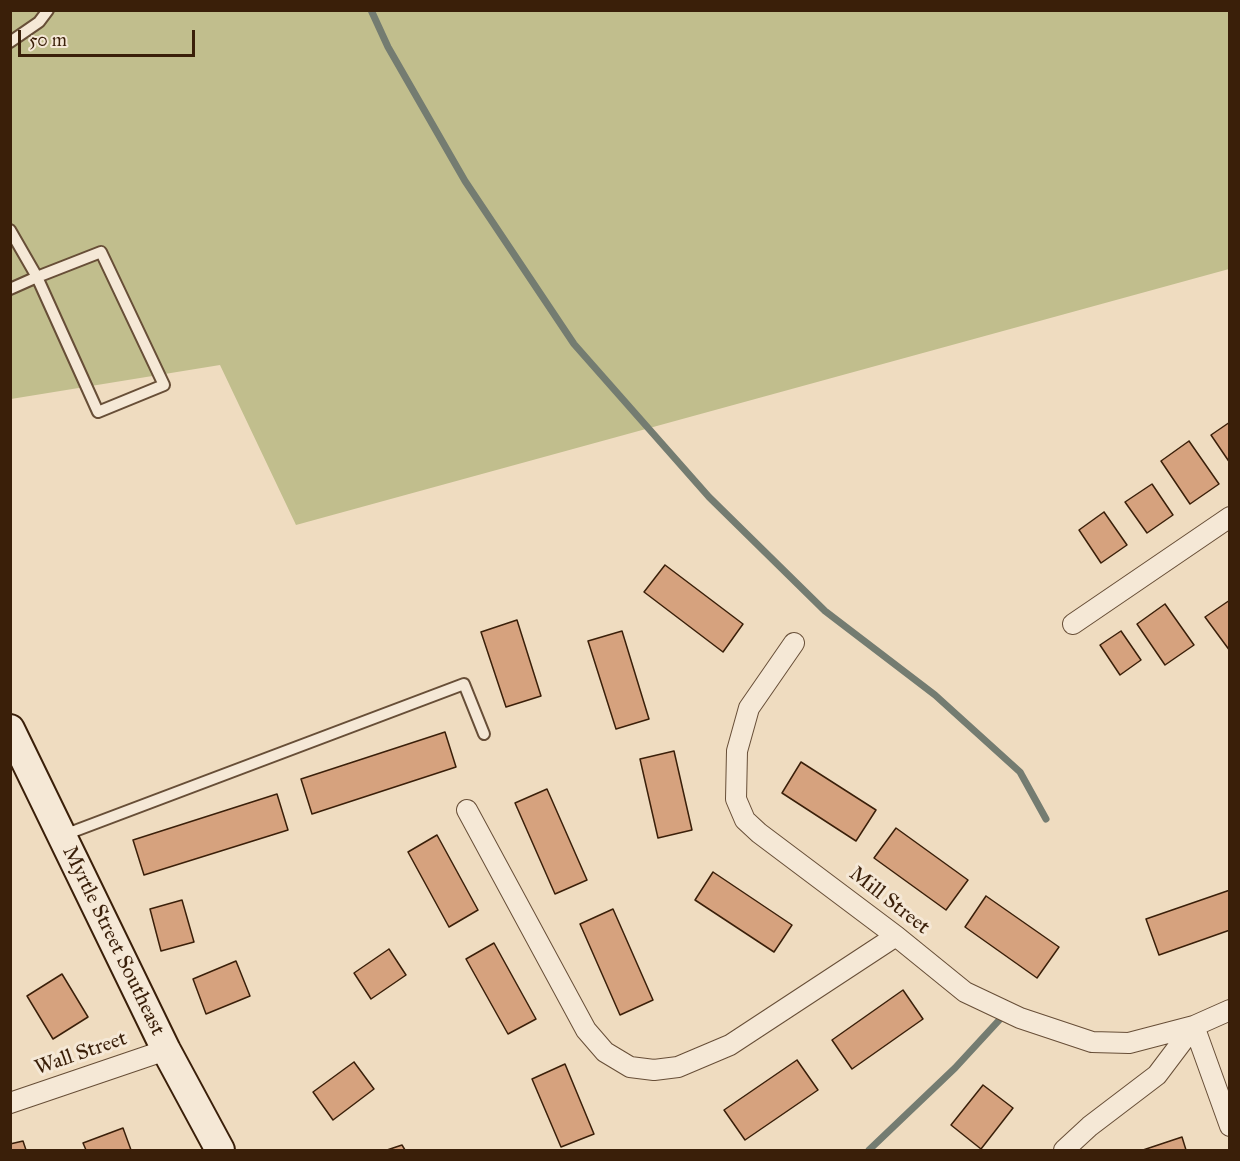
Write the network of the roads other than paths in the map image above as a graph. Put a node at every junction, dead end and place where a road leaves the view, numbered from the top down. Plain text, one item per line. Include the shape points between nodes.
1 (48, 10) edge
2 (10, 42) edge
3 (10, 230) edge
4 (37, 277) junction
5 (10, 289) edge
6 (1230, 517) edge
7 (1073, 624) dead end
8 (794, 644) dead end
9 (10, 729) edge
10 (484, 734) dead end
11 (467, 810) dead end
12 (61, 836) junction
13 (896, 936) junction
14 (1230, 1010) edge
15 (1194, 1026) junction
16 (166, 1050) junction
17 (10, 1103) edge
18 (1230, 1126) edge
19 (220, 1150) edge
20 (1064, 1150) edge

1 - 2 lane via 39,22
3 - 4 lane
4 - 4 lane via 101,252 164,385 98,412
4 - 5 lane
6 - 7 street
8 - 13 street, Mill Street via 749,708 737,752 736,800 745,820 759,833
9 - 12 street, Myrtle Street Southeast
10 - 12 lane via 464,684
11 - 13 street via 586,1030 605,1052 630,1067 678,1067 730,1045
12 - 16 street, Myrtle Street Southeast
13 - 15 street, Mill Street via 965,992 1020,1018 1092,1042 1129,1043
14 - 15 street, Mill Street
15 - 18 street
15 - 20 street via 1157,1075
16 - 17 street, Wall Street
16 - 19 street, Myrtle Street Southeast

